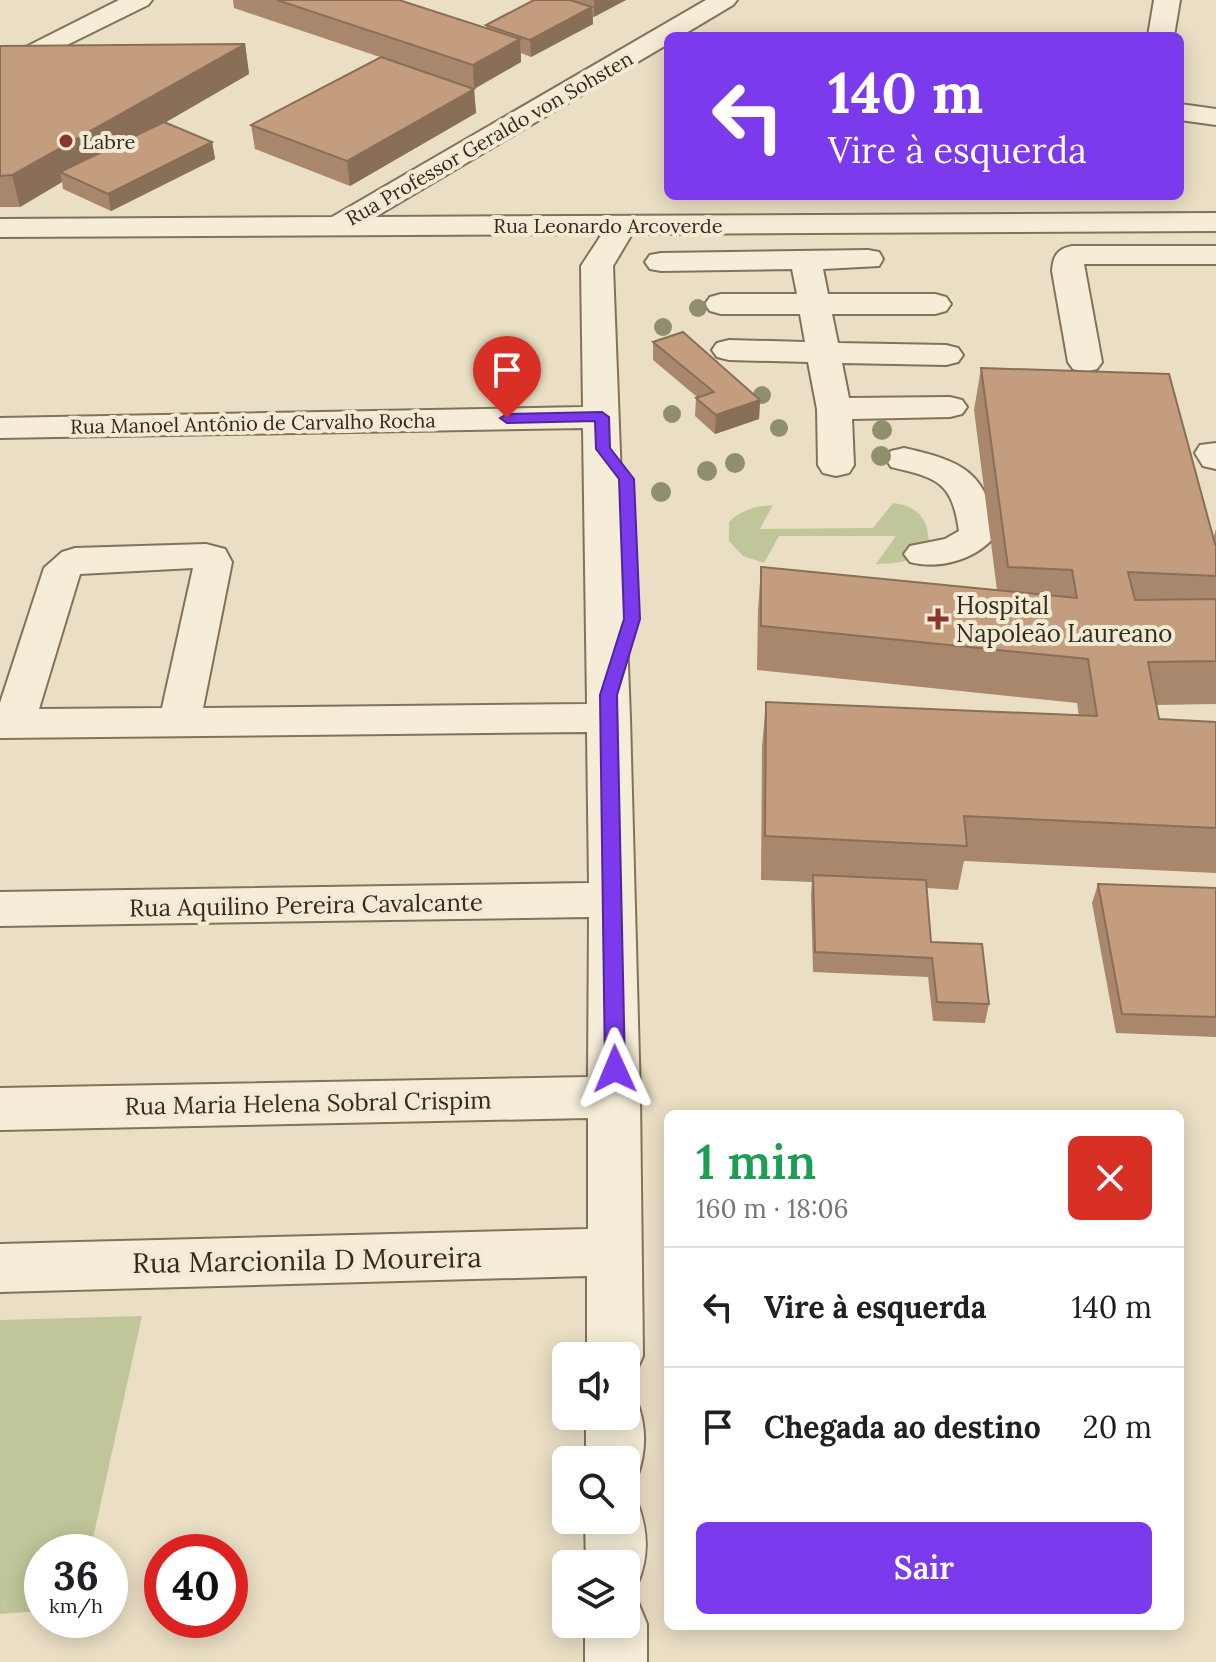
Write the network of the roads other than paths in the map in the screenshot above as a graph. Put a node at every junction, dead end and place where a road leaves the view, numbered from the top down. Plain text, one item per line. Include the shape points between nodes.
1 (139, 0) edge
2 (724, 0) edge
3 (1167, 0) edge
4 (680, 32) edge
5 (1162, 32) edge
6 (656, 49) edge
7 (0, 70) edge
8 (1184, 113) edge
9 (1216, 117) edge
10 (1216, 222) edge
11 (623, 224) junction
12 (563, 225) junction
13 (337, 227) junction
14 (0, 228) edge
15 (1216, 255) edge
16 (868, 259) dead end
17 (806, 260) junction
18 (661, 262) dead end
19 (597, 266) junction
20 (814, 302) junction
21 (721, 304) dead end
22 (935, 304) dead end
23 (729, 350) dead end
24 (823, 352) junction
25 (946, 355) dead end
26 (1085, 362) dead end
27 (950, 407) dead end
28 (834, 409) junction
29 (0, 428) edge
30 (603, 433) junction
31 (904, 459) dead end
32 (836, 465) dead end
33 (923, 554) dead end
34 (609, 706) junction
35 (7, 724) edge
36 (179, 724) junction
37 (612, 900) junction
38 (0, 909) edge
39 (615, 1097) junction
40 (0, 1109) edge
41 (614, 1252) junction
42 (0, 1268) edge
43 (615, 1342) edge
44 (616, 1638) edge
45 (616, 1662) edge

1 - 7 street
2 - 4 street, Rua Professor Geraldo von Sohsten
3 - 5 street
6 - 13 street, Rua Professor Geraldo von Sohsten
8 - 9 street
10 - 11 street, Rua Leonardo Arcoverde
11 - 12 street, Rua Leonardo Arcoverde
11 - 19 street
12 - 13 street, Rua Leonardo Arcoverde
12 - 19 street
13 - 14 street, Rua Leonardo Arcoverde
15 - 26 street via 1072,255 1068,271
16 - 17 street
17 - 18 street
17 - 20 street
19 - 30 street
20 - 21 street
20 - 22 street
20 - 24 street
23 - 24 street
24 - 25 street
24 - 28 street
27 - 28 street
28 - 32 street
29 - 30 street, Rua Manoel Antônio de Carvalho Rocha
30 - 34 street
31 - 33 street via 951,473 964,481 974,501 974,539 954,550
34 - 36 street
34 - 37 street
35 - 36 street
35 - 36 street via 68,563 212,557
37 - 38 street, Rua Aquilino Pereira Cavalcante
37 - 39 street
39 - 40 street, Rua Maria Helena Sobral Crispim
39 - 41 street
41 - 42 street, Rua Marcionila D Moureira
41 - 43 street
44 - 45 street

